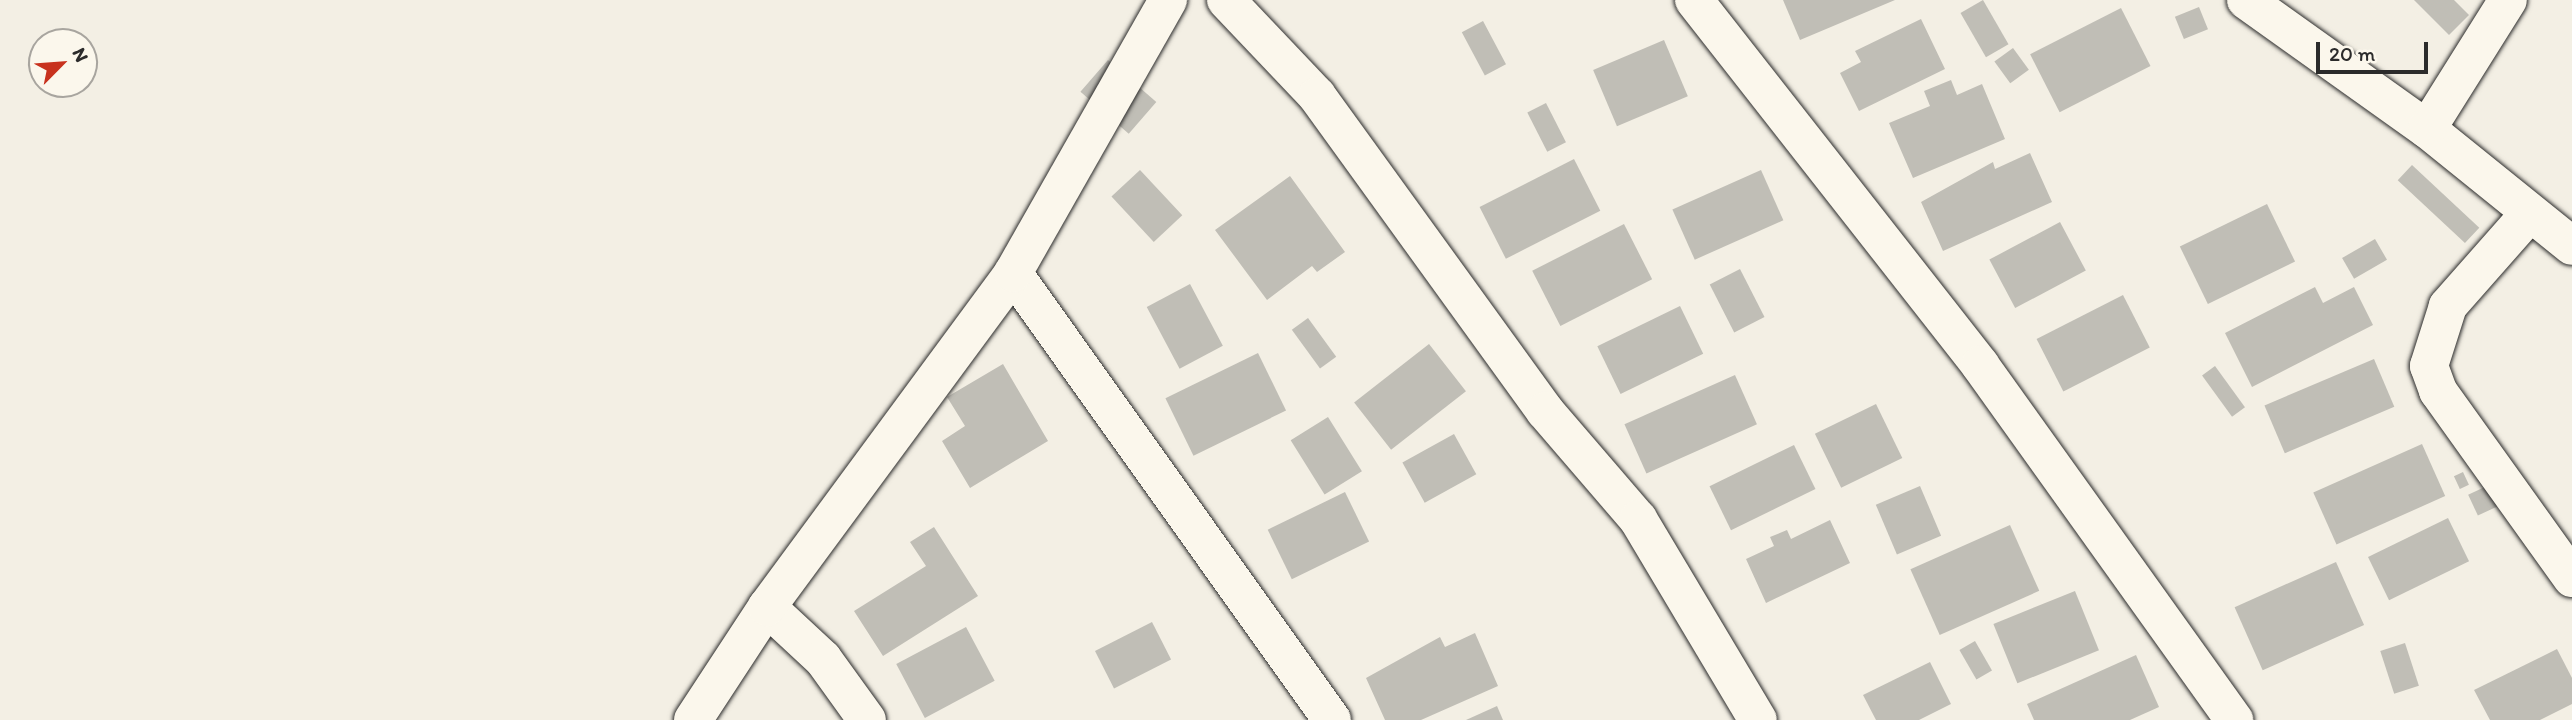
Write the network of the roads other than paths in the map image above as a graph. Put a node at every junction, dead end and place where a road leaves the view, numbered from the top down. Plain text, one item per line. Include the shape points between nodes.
1 (1168, 0) edge
2 (1226, 0) edge
3 (1694, 0) edge
4 (2246, 0) edge
5 (2508, 0) edge
6 (2427, 129) junction
7 (2529, 214) junction
8 (2572, 246) edge
9 (1013, 273) junction
10 (2572, 578) edge
11 (767, 607) junction
12 (693, 720) edge
13 (867, 720) edge
14 (1332, 720) edge
15 (1758, 720) edge
16 (2234, 720) edge

1 - 9 street
2 - 15 street via 1317,96 1545,411 1637,519
3 - 16 street via 1980,365
4 - 6 street
5 - 6 street
6 - 7 street
7 - 8 street
7 - 10 street via 2448,306 2429,366 2438,391
9 - 11 street
9 - 14 street
11 - 12 street
11 - 13 street via 823,659

